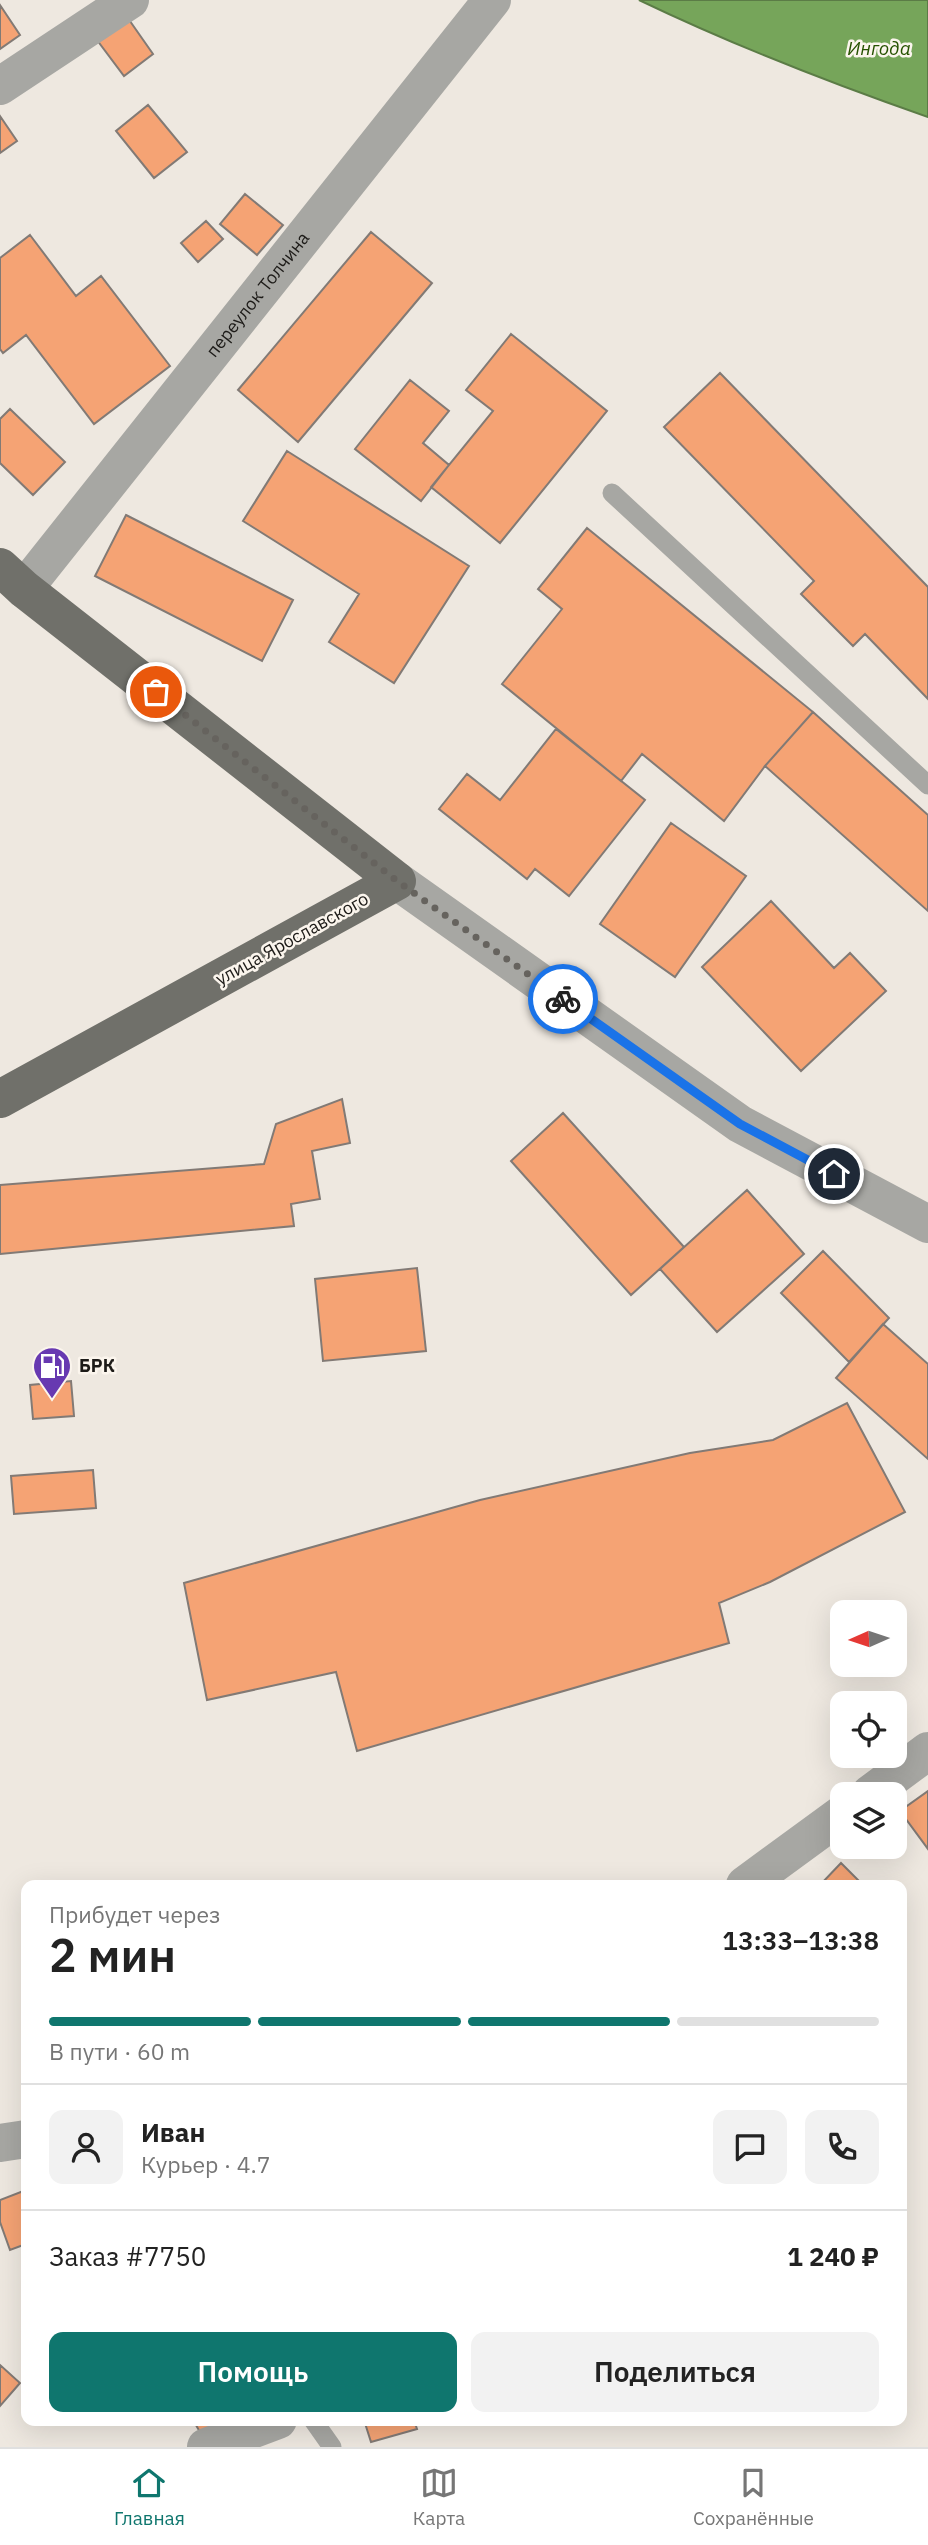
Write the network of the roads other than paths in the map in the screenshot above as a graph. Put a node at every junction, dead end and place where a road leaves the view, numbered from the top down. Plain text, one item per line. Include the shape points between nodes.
1 (130, 0) edge
2 (492, 0) edge
3 (0, 86) edge
4 (612, 493) dead end
5 (12, 578) edge
6 (928, 785) edge
7 (397, 881) junction
8 (0, 1099) edge
9 (928, 1224) edge
10 (928, 1751) edge
11 (886, 1782) edge
12 (830, 1823) edge
13 (752, 1880) edge
14 (21, 2140) edge
15 (0, 2143) edge
16 (262, 2426) edge
17 (317, 2426) edge
18 (206, 2447) edge
19 (332, 2447) edge

1 - 3 street
2 - 5 street, переулок Толчина
4 - 6 lane
5 - 7 main road
7 - 8 main road, улица Ярославского
7 - 9 street via 740,1124
10 - 11 street
12 - 13 street
14 - 15 street
16 - 18 street
17 - 19 lane

